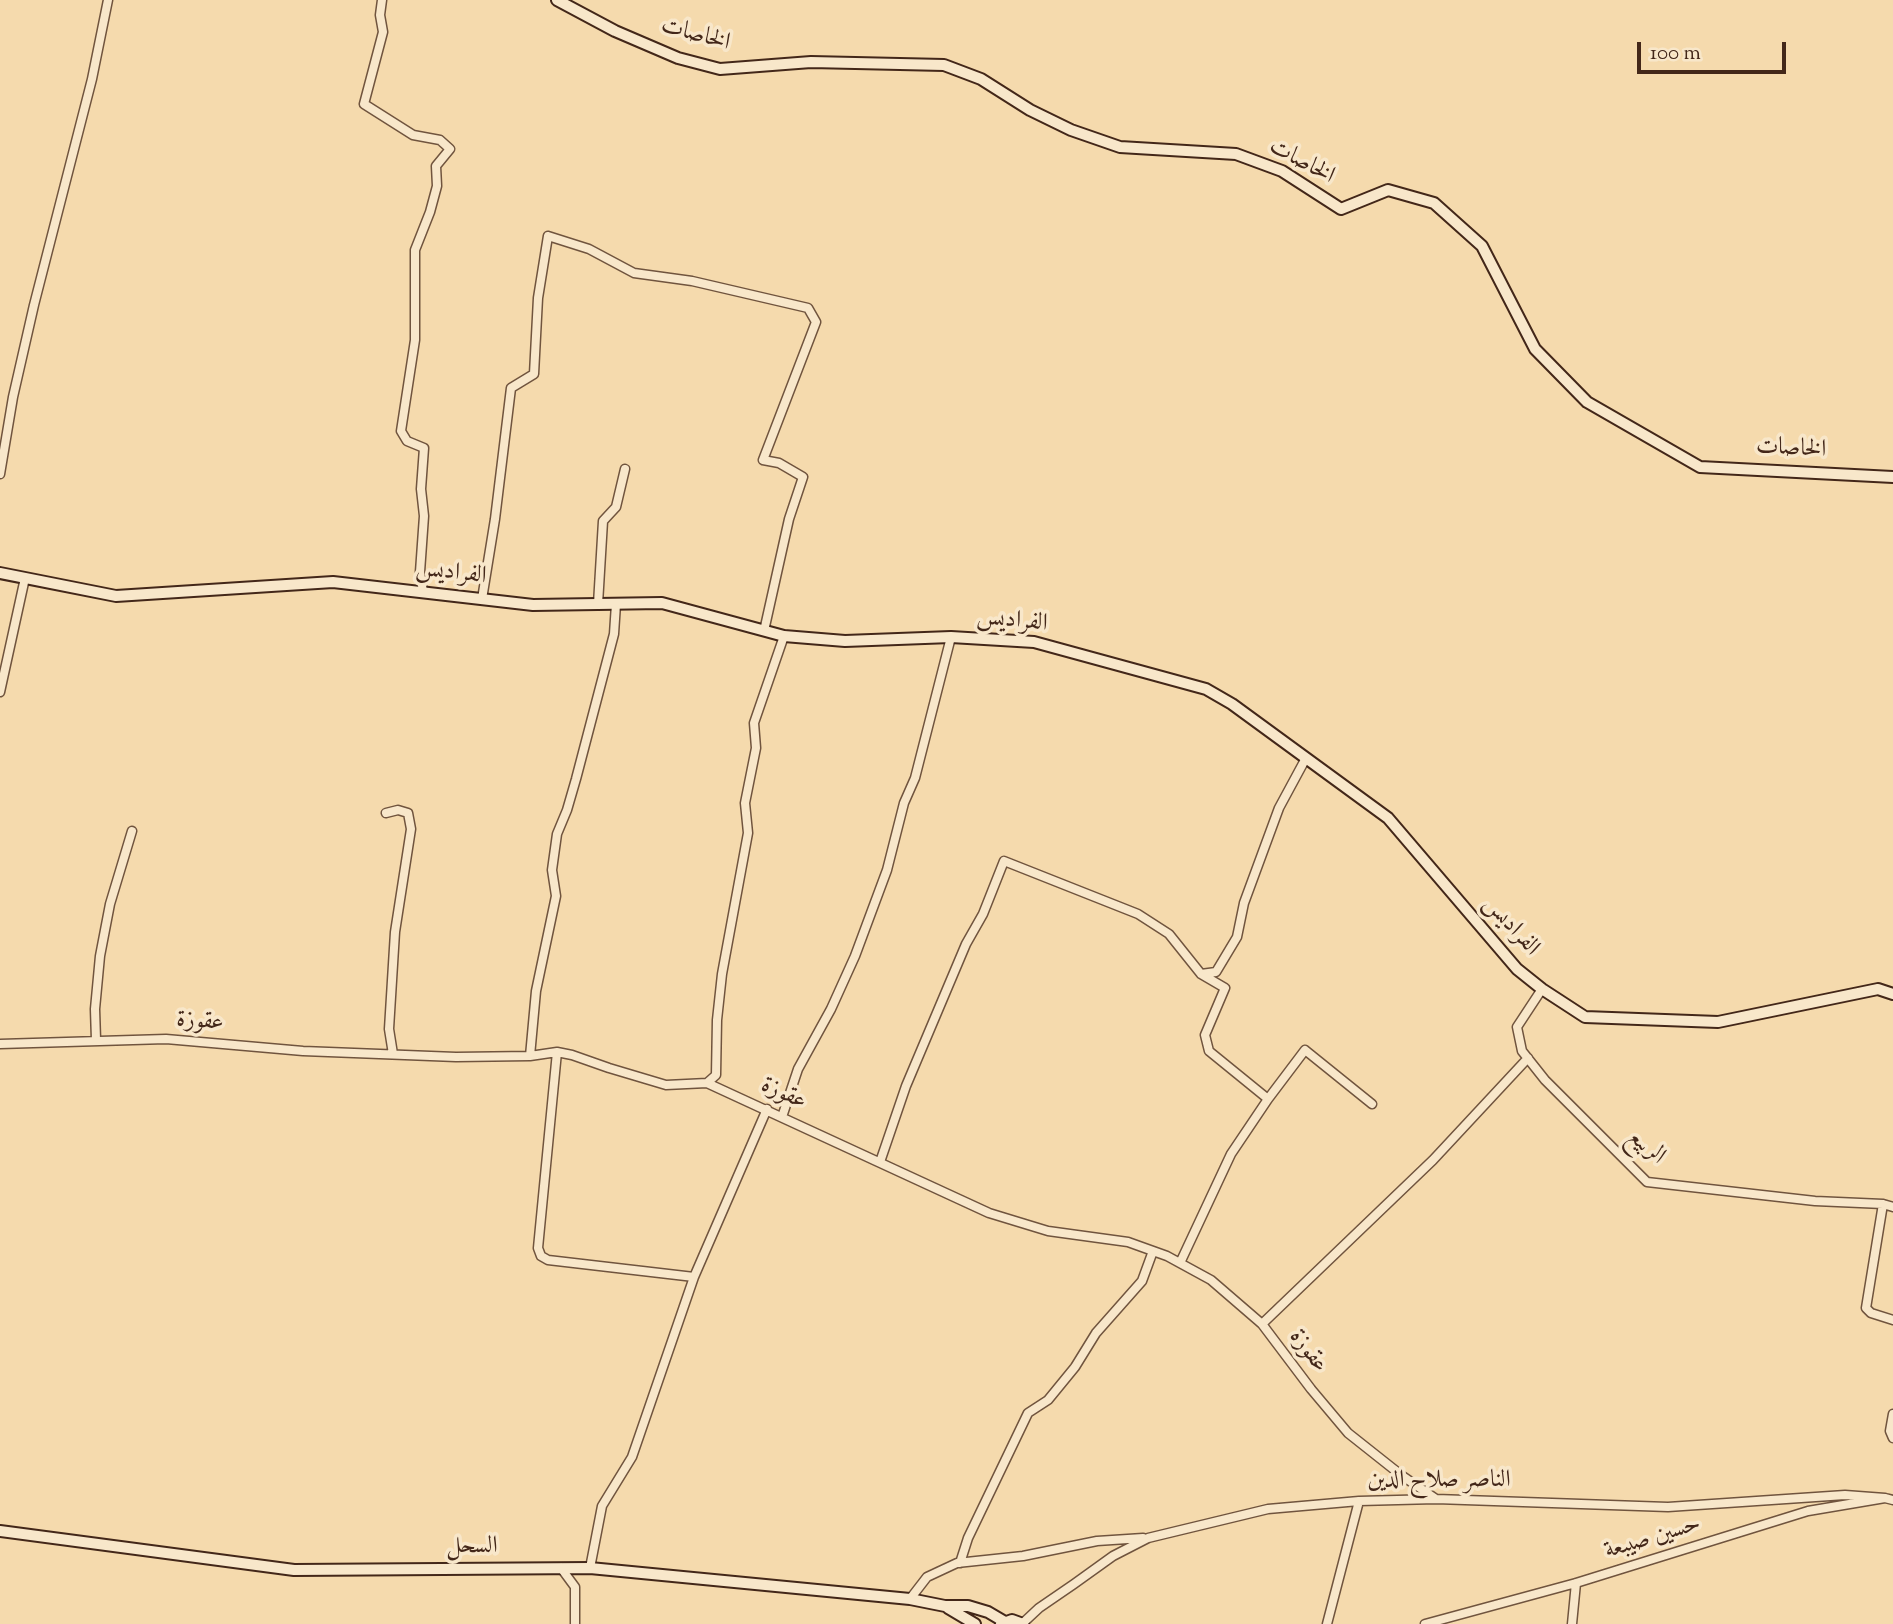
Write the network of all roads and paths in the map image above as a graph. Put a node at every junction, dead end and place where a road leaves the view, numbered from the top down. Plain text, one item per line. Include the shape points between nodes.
1 (108, 0) edge
2 (382, 0) edge
3 (557, 0) edge
4 (625, 469) dead end
5 (0, 474) edge
6 (1893, 477) edge
7 (0, 573) edge
8 (25, 578) junction
9 (423, 592) junction
10 (482, 599) junction
11 (598, 604) junction
12 (616, 604) junction
13 (764, 631) junction
14 (784, 636) junction
15 (951, 637) junction
16 (0, 692) edge
17 (1306, 758) junction
18 (386, 813) dead end
19 (132, 831) dead end
20 (1201, 974) junction
21 (1542, 989) junction
22 (1893, 994) edge
23 (96, 1040) junction
24 (0, 1044) edge
25 (558, 1052) junction
26 (393, 1054) junction
27 (530, 1056) junction
28 (1528, 1058) junction
29 (707, 1083) junction
30 (1268, 1099) junction
31 (1372, 1104) dead end
32 (767, 1109) junction
33 (782, 1116) junction
34 (880, 1163) junction
35 (1883, 1204) junction
36 (1893, 1207) edge
37 (1153, 1251) junction
38 (1180, 1263) junction
39 (694, 1277) junction
40 (1893, 1320) edge
41 (1262, 1324) junction
42 (1893, 1414) edge
43 (1893, 1438) edge
44 (1436, 1499) junction
45 (1889, 1499) edge
46 (1359, 1501) junction
47 (0, 1531) edge
48 (1148, 1538) junction
49 (960, 1563) junction
50 (590, 1568) junction
51 (561, 1569) junction
52 (1576, 1583) junction
53 (910, 1599) junction
54 (946, 1606) junction
55 (1004, 1623) edge
56 (575, 1624) edge
57 (975, 1624) edge
58 (1023, 1624) edge
59 (1327, 1624) edge
60 (1425, 1624) edge
61 (1572, 1624) edge

1 - 5 street via 34,304
2 - 9 street via 383,32 364,104 413,135 440,140 450,149 436,166 437,186 415,250 415,340 401,431 407,441 424,448
3 - 6 street, الخاصات via 678,58 720,69 811,62 944,65 981,79 1071,130 1121,147 1236,154 1282,171 1342,209 1388,190 1434,203 1482,246 1535,349 1587,402 1700,467
4 - 11 street via 616,507 603,521
7 - 8 street, الفراديس
8 - 9 street, الفراديس via 116,596 332,582
8 - 16 street
9 - 10 street, الفراديس
10 - 11 street, الفراديس via 533,605
10 - 13 street via 511,388 534,374 538,298 548,236 634,272 808,308 816,322 763,460 803,477
11 - 12 street, الفراديس
12 - 13 street, الفراديس via 662,603
12 - 27 street via 614,634 557,834 552,870 556,896 536,991
13 - 14 street, الفراديس
14 - 15 street, الفراديس via 845,641
14 - 29 street via 754,723 756,748 745,803 748,833 722,974 716,1075
15 - 17 street, الفراديس via 1034,642 1206,690
15 - 33 street via 887,870 855,956 798,1069
17 - 20 street via 1279,808 1244,903 1237,937 1216,972
17 - 21 street, الفراديس via 1388,818 1517,969
18 - 26 street via 408,813 411,829 395,932 389,1028
19 - 23 street via 100,956
20 - 30 street via 1225,988 1205,1035 1209,1051
20 - 34 street via 1169,934 1138,914 1004,861 911,1073
21 - 22 street, الفراديس via 1586,1017 1718,1022 1878,989
21 - 28 street, الربيع via 1517,1027
23 - 24 street, عقوزة
23 - 26 street, عقوزة via 166,1039
25 - 27 street, عقوزة
25 - 29 street, عقوزة via 666,1085
25 - 39 street via 538,1248 541,1256
26 - 27 street, عقوزة
28 - 35 street, الربيع via 1647,1182
28 - 41 street via 1400,1194
29 - 32 street, عقوزة
30 - 31 street via 1305,1050
30 - 38 street via 1231,1154
32 - 33 street, عقوزة
32 - 39 street
33 - 34 street, عقوزة
34 - 37 street, عقوزة via 989,1213 1048,1231 1128,1242
35 - 36 street, الربيع
35 - 40 street via 1866,1308
37 - 38 street, عقوزة
37 - 49 street via 1142,1281 1096,1333 1048,1401 1028,1413
38 - 41 street, عقوزة via 1211,1280
39 - 50 street via 632,1457 602,1506
41 - 44 street, عقوزة via 1348,1433
42 - 43 street
44 - 45 street, الناصر صلاح الدين via 1668,1507 1845,1495
44 - 46 street, الناصر صلاح الدين
45 - 52 street, حسين صيبعة via 1808,1511
46 - 48 street, الناصر صلاح الدين via 1268,1509
46 - 59 street
47 - 51 street, السحل via 294,1570
48 - 49 street via 1097,1541
48 - 58 street, الناصر صلاح الدين via 1094,1570
49 - 53 street via 927,1577
50 - 51 street, السحل
50 - 53 street, السحل
51 - 56 street via 575,1587
52 - 60 street, حسين صيبعة
52 - 61 street
53 - 54 street, السحل
54 - 55 street, السحل via 968,1606
54 - 57 street
55 - 58 street

